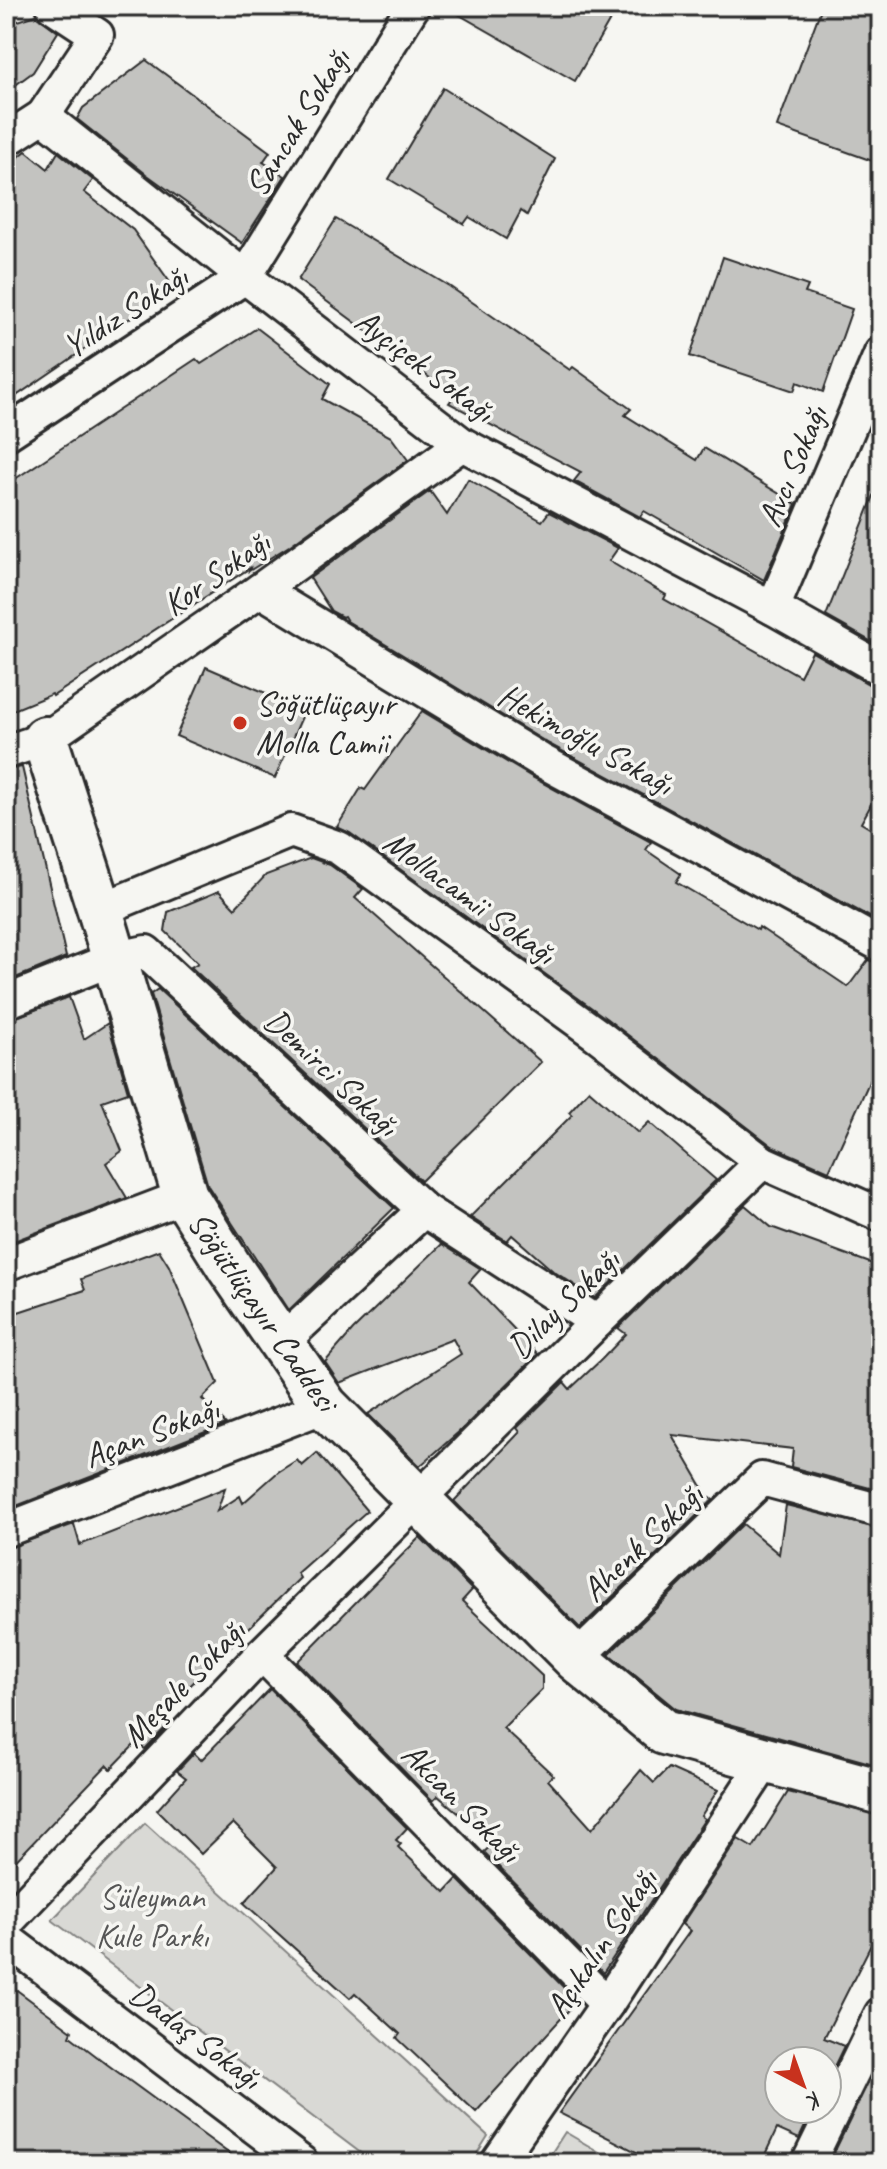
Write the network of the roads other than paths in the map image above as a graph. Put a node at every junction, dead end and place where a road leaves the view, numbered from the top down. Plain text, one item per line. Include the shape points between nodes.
1 (53, 6) edge
2 (413, 6) edge
3 (43, 116) junction
4 (6, 140) edge
5 (245, 277) junction
6 (881, 353) edge
7 (6, 434) edge
8 (462, 444) junction
9 (260, 590) junction
10 (773, 608) junction
11 (881, 669) edge
12 (25, 745) edge
13 (100, 910) junction
14 (881, 945) edge
15 (113, 959) junction
16 (6, 1002) edge
17 (762, 1162) junction
18 (185, 1196) junction
19 (424, 1210) junction
20 (881, 1215) edge
21 (6, 1264) edge
22 (597, 1322) junction
23 (282, 1342) junction
24 (325, 1406) junction
25 (418, 1499) junction
26 (881, 1511) edge
27 (6, 1530) edge
28 (262, 1654) junction
29 (576, 1659) junction
30 (765, 1762) junction
31 (881, 1792) edge
32 (6, 1923) edge
33 (6, 1939) edge
34 (607, 2004) junction
35 (879, 2027) edge
36 (302, 2163) edge
37 (497, 2163) edge
38 (808, 2163) edge

1 - 3 street via 97,35
2 - 5 street, Sancak Sokağı
3 - 4 street
3 - 5 street, Ayçiçek Sokağı
5 - 7 street, Yıldız Sokağı
5 - 8 street, Ayçiçek Sokağı
6 - 10 street, Avcı Sokağı
8 - 9 street, Kor Sokağı
8 - 10 street, Ayçiçek Sokağı
9 - 12 street, Kor Sokağı
9 - 14 street, Hekimoğlu Sokağı via 540,760
10 - 11 street, Ayçiçek Sokağı
12 - 13 street, Söğütlüçayır Caddesi
13 - 15 street, Söğütlüçayır Caddesi
13 - 17 street, Mollacamii Sokağı via 291,831 339,848
15 - 16 street, Demirci Sokağı
15 - 18 street, Söğütlüçayır Caddesi
15 - 19 street, Demirci Sokağı via 146,952
17 - 20 street, Mollacamii Sokağı
17 - 22 street, Dilay Sokağı
18 - 21 street
18 - 23 street, Söğütlüçayır Caddesi
19 - 22 street, Demirci Sokağı
19 - 23 street
22 - 25 street, Dilay Sokağı
23 - 24 street, Söğütlüçayır Caddesi
24 - 25 street, Söğütlüçayır Caddesi
24 - 27 street, Açan Sokağı
25 - 28 street, Meşale Sokağı
25 - 29 street, Söğütlüçayır Caddesi
26 - 29 street, Ahenk Sokağı via 762,1479
28 - 32 street, Meşale Sokağı
28 - 34 street, Akcan Sokağı
29 - 30 street, Söğütlüçayır Caddesi via 664,1732
30 - 31 street, Söğütlüçayır Caddesi
30 - 34 street, Açıkalın Sokağı
33 - 36 street, Dadaş Sokağı
34 - 37 street, Açıkalın Sokağı
35 - 38 street

